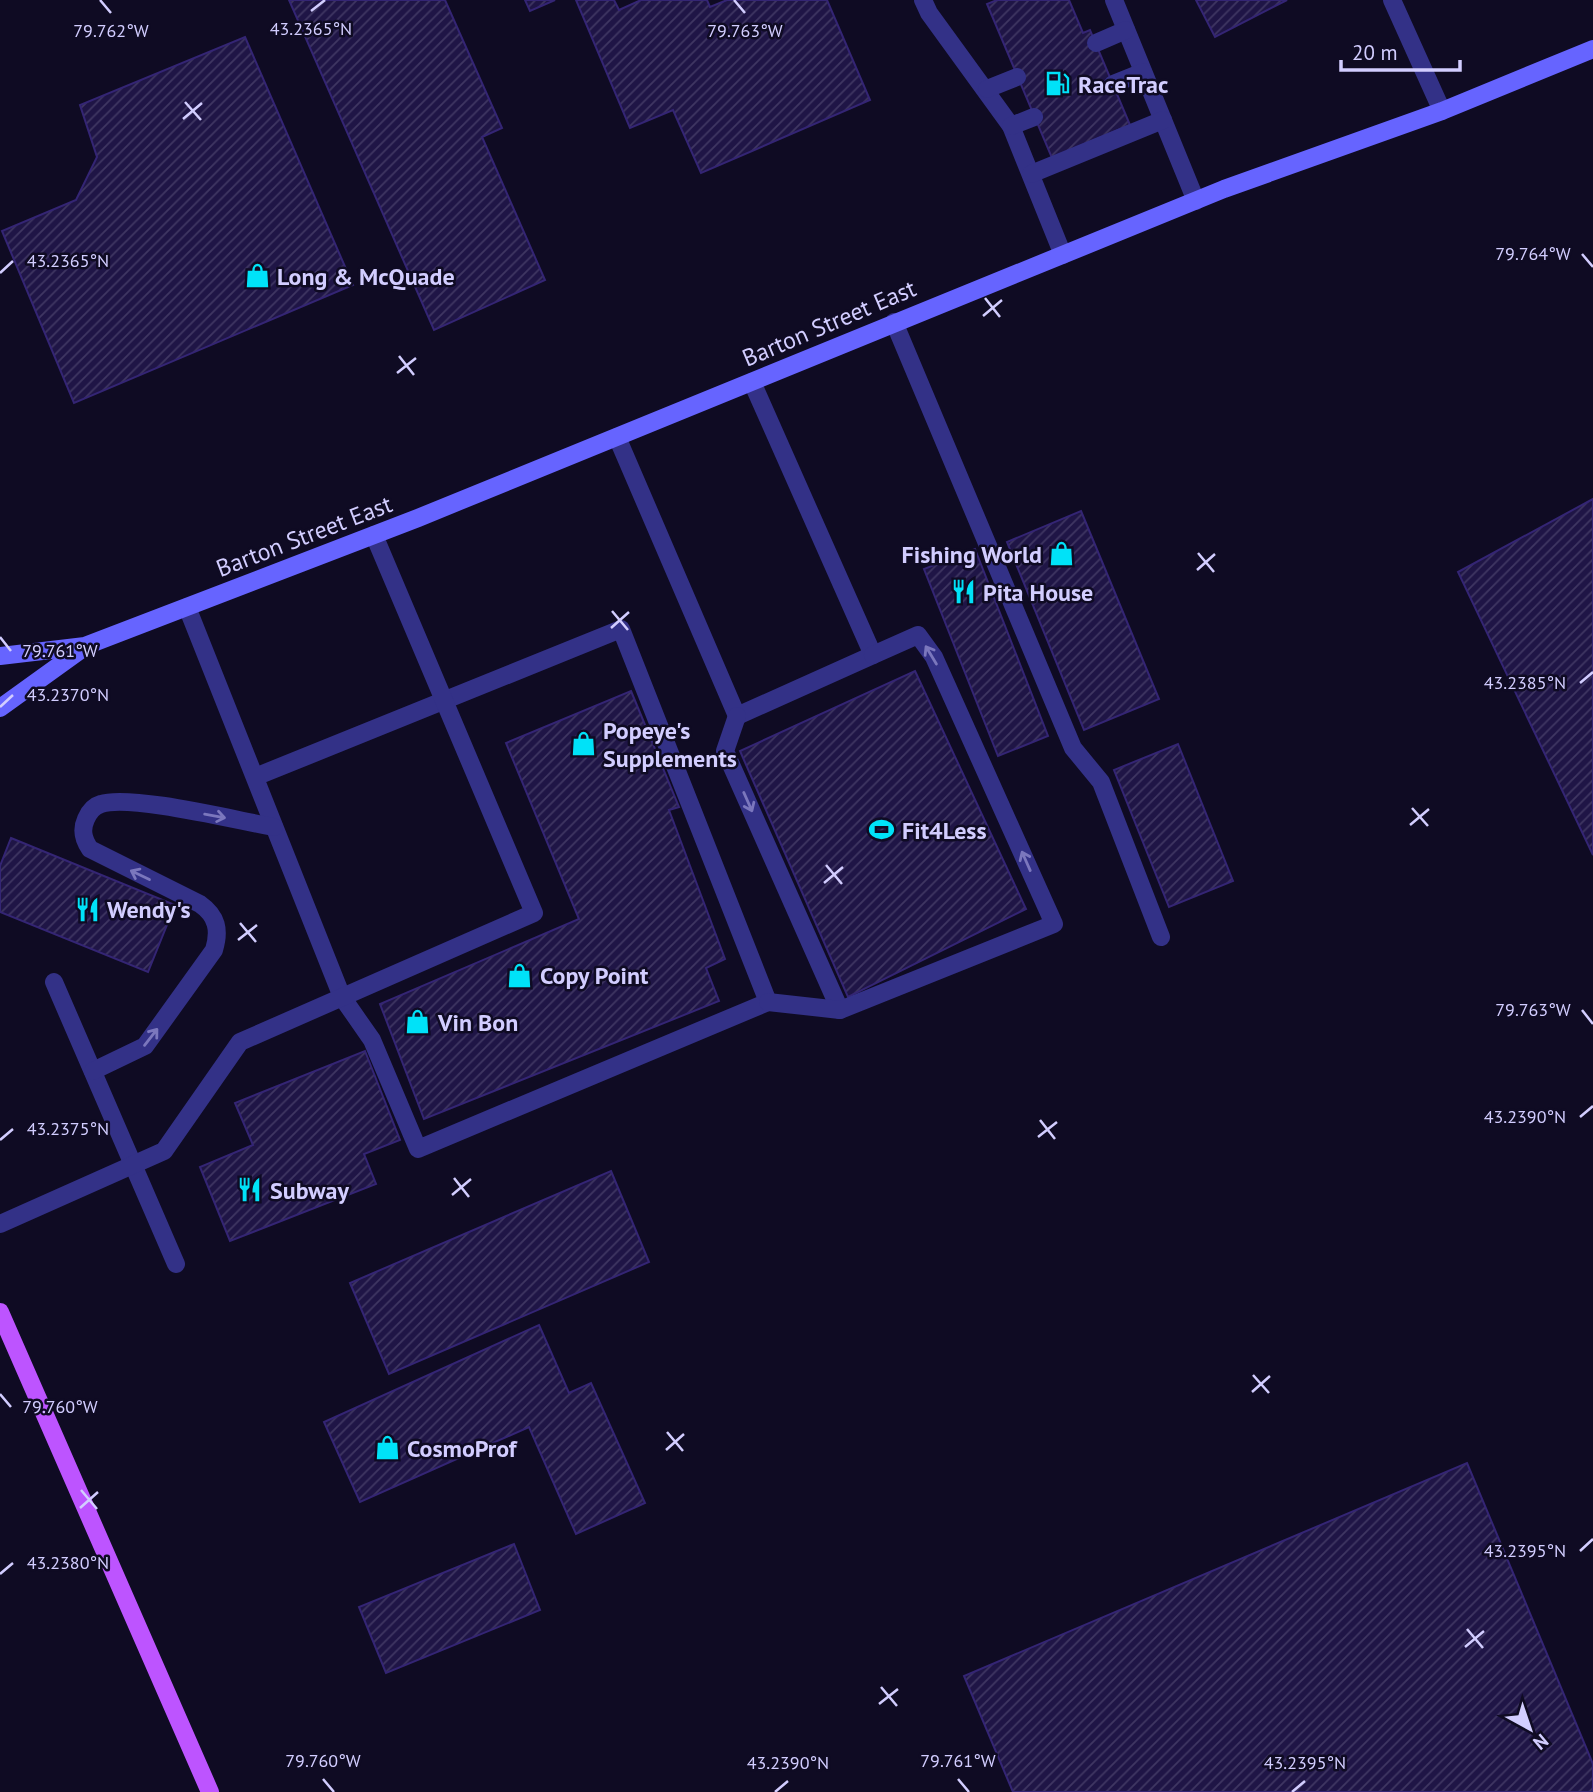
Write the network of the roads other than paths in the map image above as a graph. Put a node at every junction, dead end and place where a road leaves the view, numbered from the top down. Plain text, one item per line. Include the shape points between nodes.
1 (923, 0) edge
2 (1114, 0) edge
3 (1392, 0) edge
4 (1126, 30) junction
5 (1096, 43) dead end
6 (1593, 49) edge
7 (1143, 72) junction
8 (1017, 77) dead end
9 (1113, 84) dead end
10 (987, 89) junction
11 (1443, 111) junction
12 (1034, 117) dead end
13 (1163, 120) junction
14 (1011, 126) junction
15 (1031, 174) junction
16 (1196, 201) junction
17 (1063, 255) junction
18 (894, 321) junction
19 (752, 382) junction
20 (617, 437) junction
21 (374, 535) junction
22 (187, 607) junction
23 (85, 646) junction
24 (873, 655) junction
25 (0, 656) edge
26 (444, 699) junction
27 (0, 708) edge
28 (737, 716) junction
29 (255, 777) junction
30 (274, 827) junction
31 (1161, 937) dead end
32 (54, 982) dead end
33 (342, 997) junction
34 (768, 1002) junction
35 (840, 1010) junction
36 (93, 1071) junction
37 (133, 1165) junction
38 (0, 1224) edge
39 (176, 1264) dead end
40 (0, 1312) edge
41 (210, 1792) edge

1 - 10 lane
2 - 4 lane
3 - 11 lane
4 - 5 lane
4 - 7 lane
6 - 11 main road, Barton Street East
7 - 9 lane
7 - 13 lane
8 - 10 lane
10 - 14 lane
11 - 16 main road, Barton Street East
12 - 14 lane
13 - 15 lane
13 - 16 lane
14 - 15 lane
15 - 17 lane
16 - 17 main road, Barton Street East
17 - 18 main road, Barton Street East
18 - 19 main road, Barton Street East
18 - 31 lane via 1073,748 1101,782
19 - 20 main road, Barton Street East
19 - 24 lane
20 - 21 main road, Barton Street East
20 - 28 lane
21 - 22 main road, Barton Street East
21 - 26 lane
22 - 23 main road, Barton Street East
22 - 29 lane
23 - 25 main road, Barton Street East
23 - 27 main road, Barton Street East
24 - 28 lane
35 -> 24 lane via 1054,924 934,657 918,635
26 - 29 lane
26 - 33 lane via 534,914
26 - 34 lane via 621,629
28 -> 35 lane via 725,751
29 - 30 lane
30 - 33 lane
36 -> 30 lane via 145,1045 218,938 216,922 200,904 90,849 83,840 89,813 99,804 137,802
32 - 36 lane
33 - 34 lane via 372,1040 418,1149
33 - 37 lane via 240,1042 164,1151
34 - 35 lane
36 - 37 lane
37 - 38 lane
37 - 39 lane
40 - 41 main road

